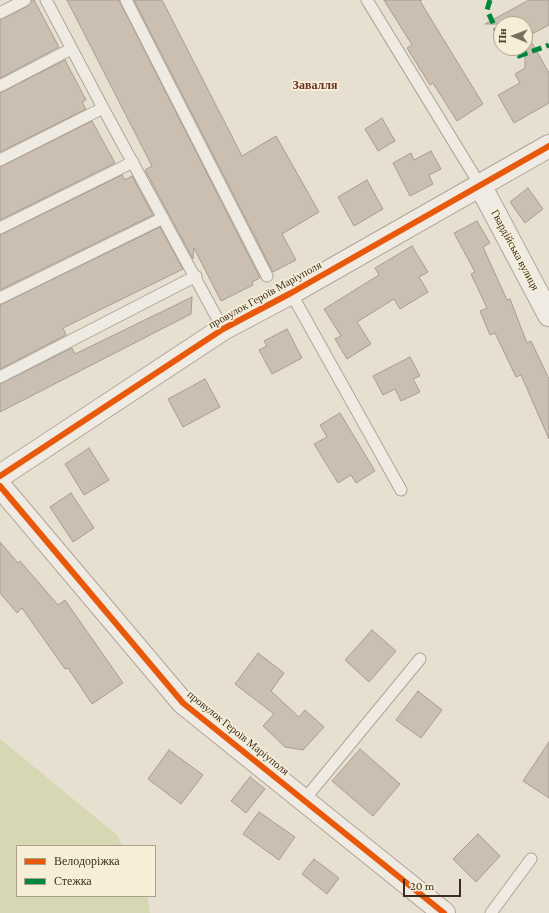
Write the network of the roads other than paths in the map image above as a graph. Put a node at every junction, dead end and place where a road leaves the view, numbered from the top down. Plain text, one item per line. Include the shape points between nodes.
1 (25, 0) edge
2 (46, 0) edge
3 (126, 0) edge
4 (367, 0) edge
5 (0, 13) edge
6 (71, 49) junction
7 (0, 86) edge
8 (103, 108) junction
9 (549, 146) edge
10 (0, 160) edge
11 (133, 162) junction
12 (480, 184) junction
13 (164, 218) junction
14 (0, 228) edge
15 (196, 276) junction
16 (267, 276) dead end
17 (291, 293) junction
18 (0, 298) edge
19 (549, 315) edge
20 (223, 329) junction
21 (0, 376) edge
22 (0, 476) edge
23 (0, 486) edge
24 (401, 490) dead end
25 (420, 659) dead end
26 (304, 800) junction
27 (531, 859) dead end
28 (444, 913) edge
29 (491, 913) edge

1 - 5 lane
2 - 6 lane
3 - 16 lane
4 - 12 lane
6 - 7 lane
6 - 8 lane
8 - 10 lane
8 - 11 lane
9 - 12 street, провулок Героїв Маріуполя
11 - 13 lane
11 - 14 lane
12 - 17 street, провулок Героїв Маріуполя
12 - 19 street, Гвардійська вулиця
13 - 15 lane
13 - 18 lane
15 - 20 lane
15 - 21 lane
17 - 20 street, провулок Героїв Маріуполя
17 - 24 lane
20 - 22 street, провулок Героїв Маріуполя
23 - 26 street, провулок Героїв Маріуполя via 183,703
25 - 26 lane
26 - 28 street, провулок Героїв Маріуполя
27 - 29 lane

